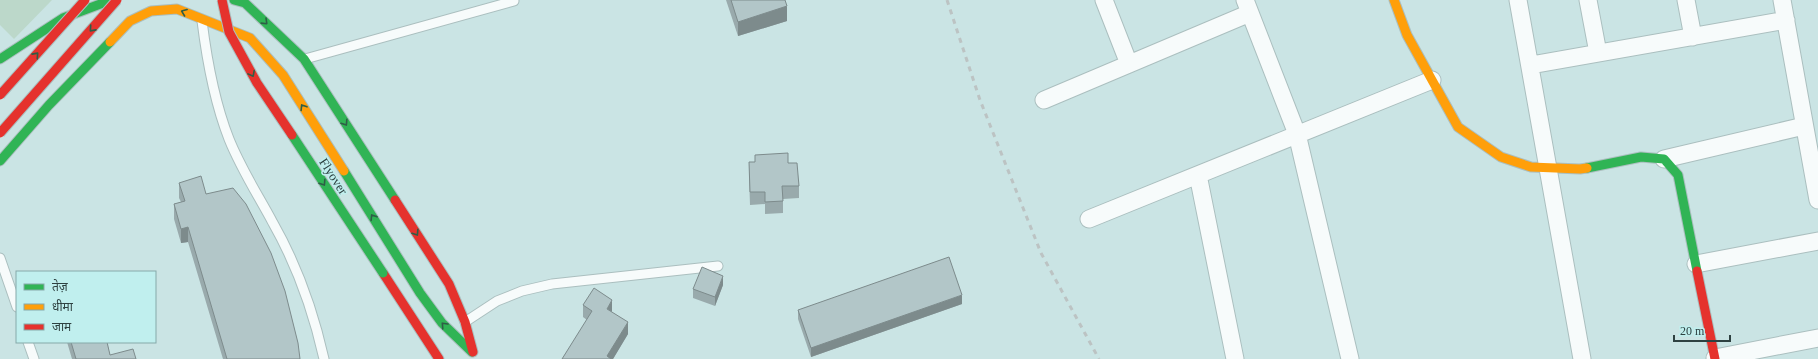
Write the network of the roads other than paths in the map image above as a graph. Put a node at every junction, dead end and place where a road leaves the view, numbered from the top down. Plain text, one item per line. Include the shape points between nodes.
1 (85, 0) edge
2 (111, 0) edge
3 (117, 0) edge
4 (222, 0) edge
5 (234, 0) edge
6 (1104, 0) edge
7 (1394, 0) edge
8 (1518, 0) edge
9 (1588, 0) edge
10 (1686, 0) edge
11 (1782, 0) edge
12 (514, 1) dead end
13 (1248, 6) edge
14 (202, 19) junction
15 (1786, 20) junction
16 (1693, 37) junction
17 (1598, 53) junction
18 (304, 59) junction
19 (4, 63) edge
20 (1129, 64) junction
21 (1531, 65) junction
22 (1432, 80) junction
23 (0, 95) edge
24 (1044, 100) dead end
25 (49, 106) junction
26 (1804, 126) junction
27 (0, 133) edge
28 (1297, 134) junction
29 (1664, 159) junction
30 (0, 162) edge
31 (1548, 168) junction
32 (1198, 175) junction
33 (1818, 200) edge
34 (1089, 219) dead end
35 (1818, 241) edge
36 (0, 258) edge
37 (1696, 264) junction
38 (718, 266) dead end
39 (16, 304) edge
40 (465, 322) junction
41 (1818, 338) edge
42 (28, 343) edge
43 (474, 355) edge
44 (34, 359) edge
45 (324, 359) edge
46 (439, 359) edge
47 (1235, 359) edge
48 (1350, 359) edge
49 (1582, 359) edge
50 (1715, 359) edge

23 -> 1 main road, bridge
2 - 19 main road via 63,18
3 -> 27 main road, bridge
4 -> 46 main road, Flyover, bridge via 229,32 257,83
5 -> 18 main road via 245,3
6 - 20 street
7 - 22 main road via 1407,35
8 - 21 street
9 - 17 street
10 - 16 street
11 - 15 street
12 - 18 lane
13 - 20 street
13 - 28 street
14 -> 25 main road via 177,9 151,11 130,21
43 -> 14 main road via 442,323 420,293 283,75 250,38
14 - 45 lane via 207,61 229,139 303,286
15 - 16 street
15 - 26 street
16 - 17 street
17 - 21 street
18 -> 40 main road via 449,284
19 - 25 main road
20 - 24 street
21 - 31 street
22 - 28 street
22 - 31 main road via 1458,127 1501,157 1532,167
25 - 30 main road
26 - 29 street
26 - 33 street
28 - 32 street
28 - 48 street
29 - 31 main road via 1641,157 1580,169
29 - 37 main road via 1678,175
31 - 49 street
32 - 34 street
32 - 47 street
35 - 37 street
36 - 39 lane
37 - 50 main road
38 - 40 lane via 552,284 522,290 497,301
40 - 43 main road
41 - 50 street
42 - 44 lane

